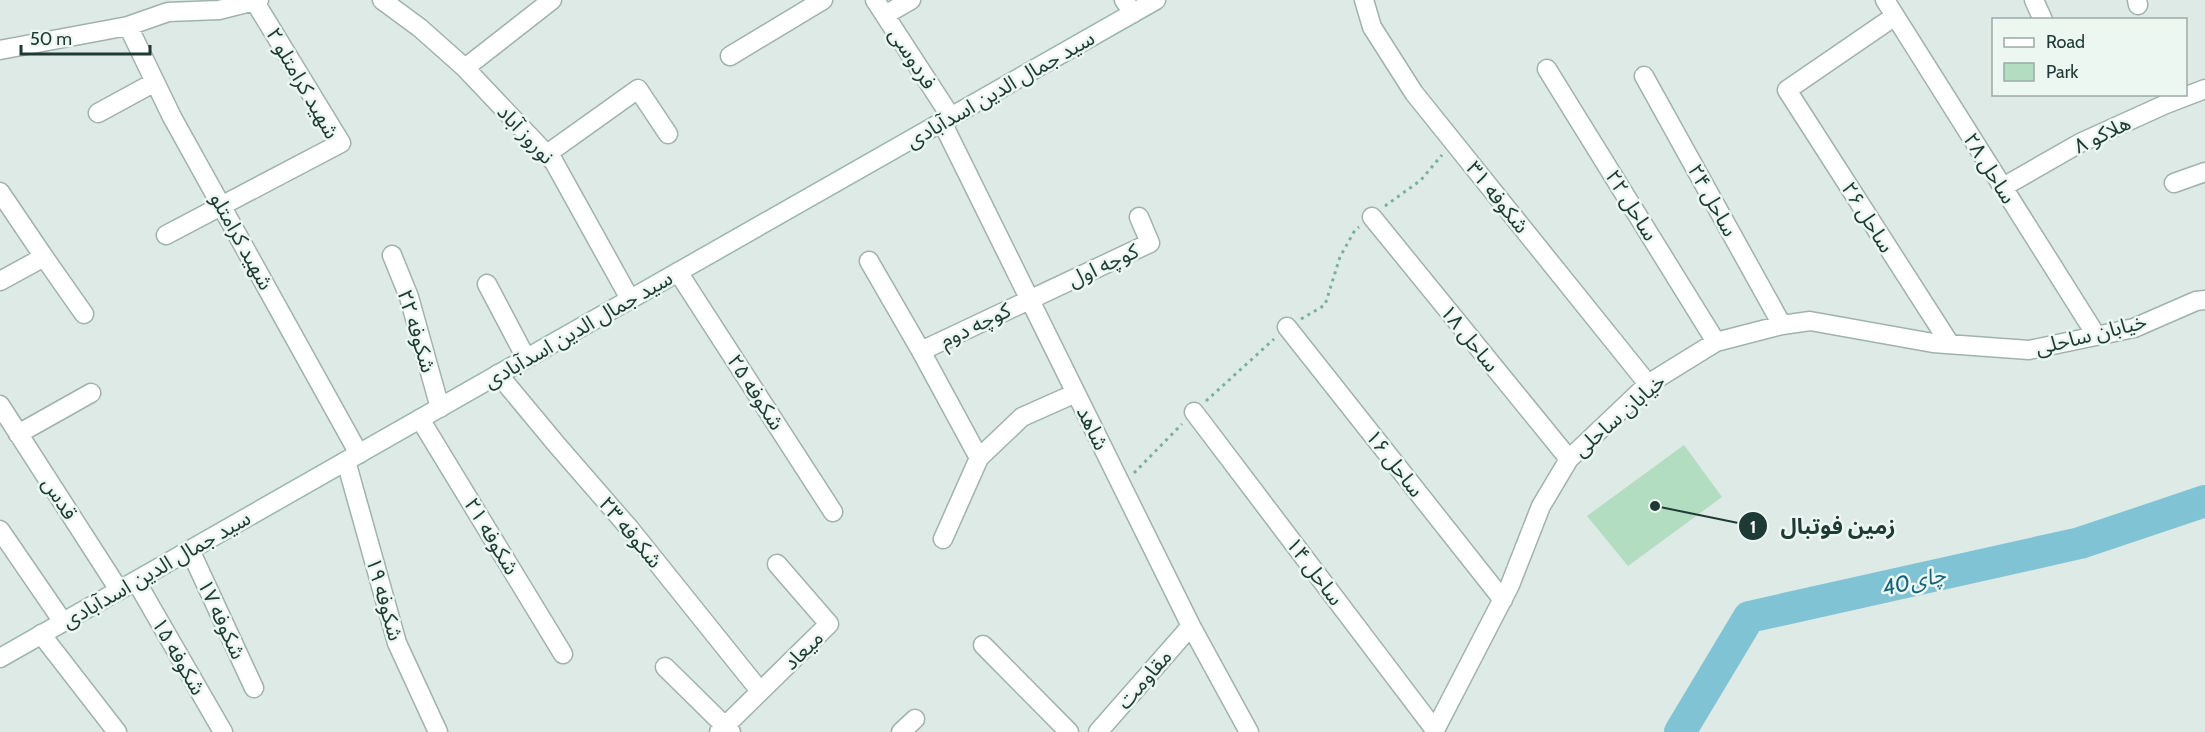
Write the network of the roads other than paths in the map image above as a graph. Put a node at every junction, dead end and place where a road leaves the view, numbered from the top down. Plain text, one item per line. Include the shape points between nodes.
1 (382, 0) edge
2 (552, 0) edge
3 (823, 0) edge
4 (911, 0) edge
5 (1156, 0) edge
6 (1364, 0) edge
7 (1885, 0) edge
8 (2034, 0) edge
9 (257, 1) edge
10 (173, 6) edge
11 (1129, 6) edge
12 (880, 8) edge
13 (1895, 16) junction
14 (2042, 18) edge
15 (128, 26) junction
16 (0, 50) edge
17 (730, 56) dead end
18 (465, 68) junction
19 (1547, 69) dead end
20 (1644, 76) dead end
21 (155, 82) junction
22 (2205, 89) edge
23 (2187, 96) edge
24 (2187, 96) edge
25 (98, 113) dead end
26 (946, 119) junction
27 (668, 134) dead end
28 (547, 154) junction
29 (2205, 172) edge
30 (2174, 183) dead end
31 (2003, 187) junction
32 (0, 192) edge
33 (223, 207) junction
34 (1139, 217) dead end
35 (1372, 217) dead end
36 (166, 235) dead end
37 (392, 255) dead end
38 (44, 257) junction
39 (869, 261) dead end
40 (678, 272) junction
41 (0, 281) edge
42 (487, 284) dead end
43 (630, 299) junction
44 (1029, 299) junction
45 (2205, 300) edge
46 (84, 314) dead end
47 (1782, 325) junction
48 (1287, 327) dead end
49 (2096, 335) junction
50 (1716, 342) junction
51 (1950, 344) junction
52 (921, 351) junction
53 (526, 358) junction
54 (498, 374) junction
55 (1648, 384) junction
56 (91, 393) dead end
57 (1076, 393) junction
58 (0, 405) edge
59 (440, 408) junction
60 (1194, 412) dead end
61 (420, 419) junction
62 (18, 434) junction
63 (353, 458) junction
64 (979, 458) junction
65 (1569, 459) junction
66 (833, 512) dead end
67 (0, 530) edge
68 (944, 539) dead end
69 (190, 550) junction
70 (777, 564) dead end
71 (136, 581) junction
72 (119, 590) junction
73 (1503, 600) junction
74 (63, 622) junction
75 (1191, 626) junction
76 (41, 634) junction
77 (983, 645) dead end
78 (563, 654) dead end
79 (0, 658) edge
80 (665, 667) dead end
81 (254, 688) dead end
82 (760, 691) junction
83 (915, 719) dead end
84 (725, 730) edge
85 (1435, 731) edge
86 (117, 732) edge
87 (223, 732) edge
88 (438, 732) edge
89 (901, 732) edge
90 (1070, 732) edge
91 (1098, 732) edge
92 (1249, 732) edge

1 - 18 street, نوروز آباد
2 - 18 street
3 - 17 street
4 - 12 street
5 - 11 street, سید جمال الدین اسدآبادی
6 - 55 street, شکوفه ۳۱ via 1372,27 1414,93
7 - 13 street, ساحل ۲۸
8 - 14 street
9 - 10 street via 219,10
9 - 33 street, شهید کرامتلو ۲ via 340,143
10 - 15 street
11 - 26 street, سید جمال الدین اسدآبادی
12 - 26 street, فردوسی
13 - 31 street, ساحل ۲۸
13 - 51 street, ساحل ۲۶ via 1787,90
15 - 16 street
15 - 21 street, شهید کرامتلو
18 - 28 street, نوروز آباد
19 - 50 street, ساحل ۲۲
20 - 47 street, ساحل ۲۴
21 - 25 street
21 - 33 street, شهید کرامتلو
22 - 24 street, هلاکو ۸
23 - 31 street, هلاکو ۸ via 2080,143
26 - 40 street, سید جمال الدین اسدآبادی
26 - 44 street, شاهد
27 - 28 street via 638,89
28 - 43 street, نوروز آباد
29 - 30 street
31 - 49 street, ساحل ۲۸
32 - 38 street
33 - 36 street
33 - 63 street, شهید کرامتلو
34 - 44 street, کوچه اول via 1150,243
35 - 65 street, ساحل ۱۸
37 - 59 street, شکوفه ۲۲ via 409,297
38 - 41 street
38 - 46 street
39 - 52 street
40 - 43 street, سید جمال الدین اسدآبادی
40 - 66 street, شکوفه ۲۵
42 - 53 street
43 - 53 street, سید جمال الدین اسدآبادی
44 - 52 street, کوچه دوم
44 - 57 street, شاهد
45 - 49 street, خیابان ساحلی via 2134,328
47 - 50 street, خیابان ساحلی
47 - 51 street, خیابان ساحلی via 1810,321
48 - 73 street, ساحل ۱۶
49 - 51 street, خیابان ساحلی via 2029,350
50 - 55 street, خیابان ساحلی
52 - 64 street
53 - 54 street, سید جمال الدین اسدآبادی
54 - 59 street, سید جمال الدین اسدآبادی
54 - 82 street, شکوفه ۲۳ via 630,529
55 - 65 street, خیابان ساحلی
56 - 62 street
57 - 64 street via 1022,417
57 - 75 street, شاهد
58 - 62 street, قدس
59 - 61 street, سید جمال الدین اسدآبادی
60 - 85 street, ساحل ۱۴
61 - 63 street, سید جمال الدین اسدآبادی
61 - 78 street, شکوفه ۲۱
62 - 72 street, قدس
63 - 69 street, سید جمال الدین اسدآبادی
63 - 88 street, شکوفه ۱۹ via 397,643
64 - 68 street
65 - 73 street, خیابان ساحلی via 1541,506
67 - 74 street
69 - 71 street, سید جمال الدین اسدآبادی
69 - 81 street, شکوفه ۱۷
70 - 82 street, میعاد via 829,624
71 - 72 street, سید جمال الدین اسدآبادی
71 - 87 street, شکوفه ۱۵
72 - 74 street, سید جمال الدین اسدآبادی
73 - 85 street, خیابان ساحلی
74 - 76 street, سید جمال الدین اسدآبادی
75 - 91 street, مقاومت
75 - 92 street, شاهد
76 - 79 street, سید جمال الدین اسدآبادی
76 - 86 street
77 - 90 street
80 - 84 street
82 - 84 street, میعاد
83 - 89 street

